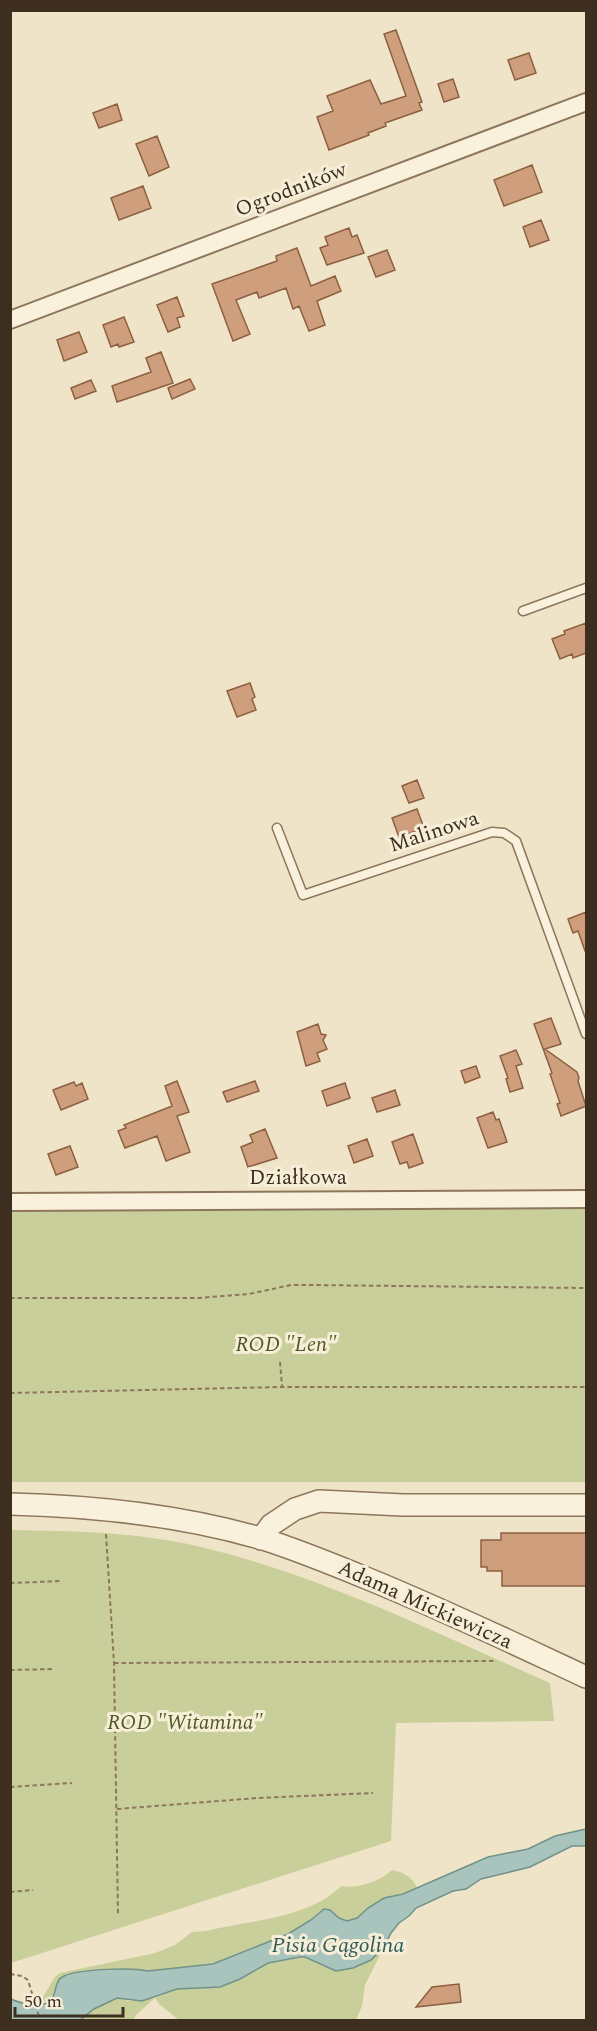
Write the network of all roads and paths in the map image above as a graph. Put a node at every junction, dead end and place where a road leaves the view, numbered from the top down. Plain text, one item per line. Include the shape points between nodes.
1 (586, 102) edge
2 (10, 320) edge
3 (586, 588) edge
4 (523, 611) dead end
5 (277, 828) dead end
6 (586, 1034) edge
7 (586, 1199) edge
8 (10, 1202) edge
9 (586, 1288) edge
10 (10, 1298) edge
11 (280, 1362) dead end
12 (586, 1387) edge
13 (282, 1388) junction
14 (10, 1393) edge
15 (10, 1504) edge
16 (586, 1505) edge
17 (106, 1534) dead end
18 (261, 1539) junction
19 (62, 1581) dead end
20 (10, 1583) edge
21 (495, 1661) dead end
22 (114, 1663) junction
23 (54, 1669) dead end
24 (10, 1670) edge
25 (586, 1677) edge
26 (72, 1783) dead end
27 (10, 1787) edge
28 (373, 1793) dead end
29 (117, 1809) junction
30 (33, 1890) dead end
31 (10, 1892) edge
32 (117, 1916) dead end
33 (10, 1974) edge
34 (40, 2020) edge

1 - 2 street, Ogrodników
3 - 4 lane
5 - 6 lane, Malinowa via 303,895 492,832 504,833 516,841
7 - 8 street, Działkowa
9 - 10 path via 301,1285 198,1298
11 - 13 path
12 - 13 path
13 - 14 path
15 - 18 street, Adama Mickiewicza via 178,1519
16 - 18 street via 404,1505 319,1500 295,1509 271,1525
17 - 22 path
18 - 25 street, Adama Mickiewicza via 421,1600
19 - 20 path
21 - 22 path
22 - 29 path
23 - 24 path
26 - 27 path
28 - 29 path
29 - 32 path
30 - 31 path
33 - 34 path via 28,1980

